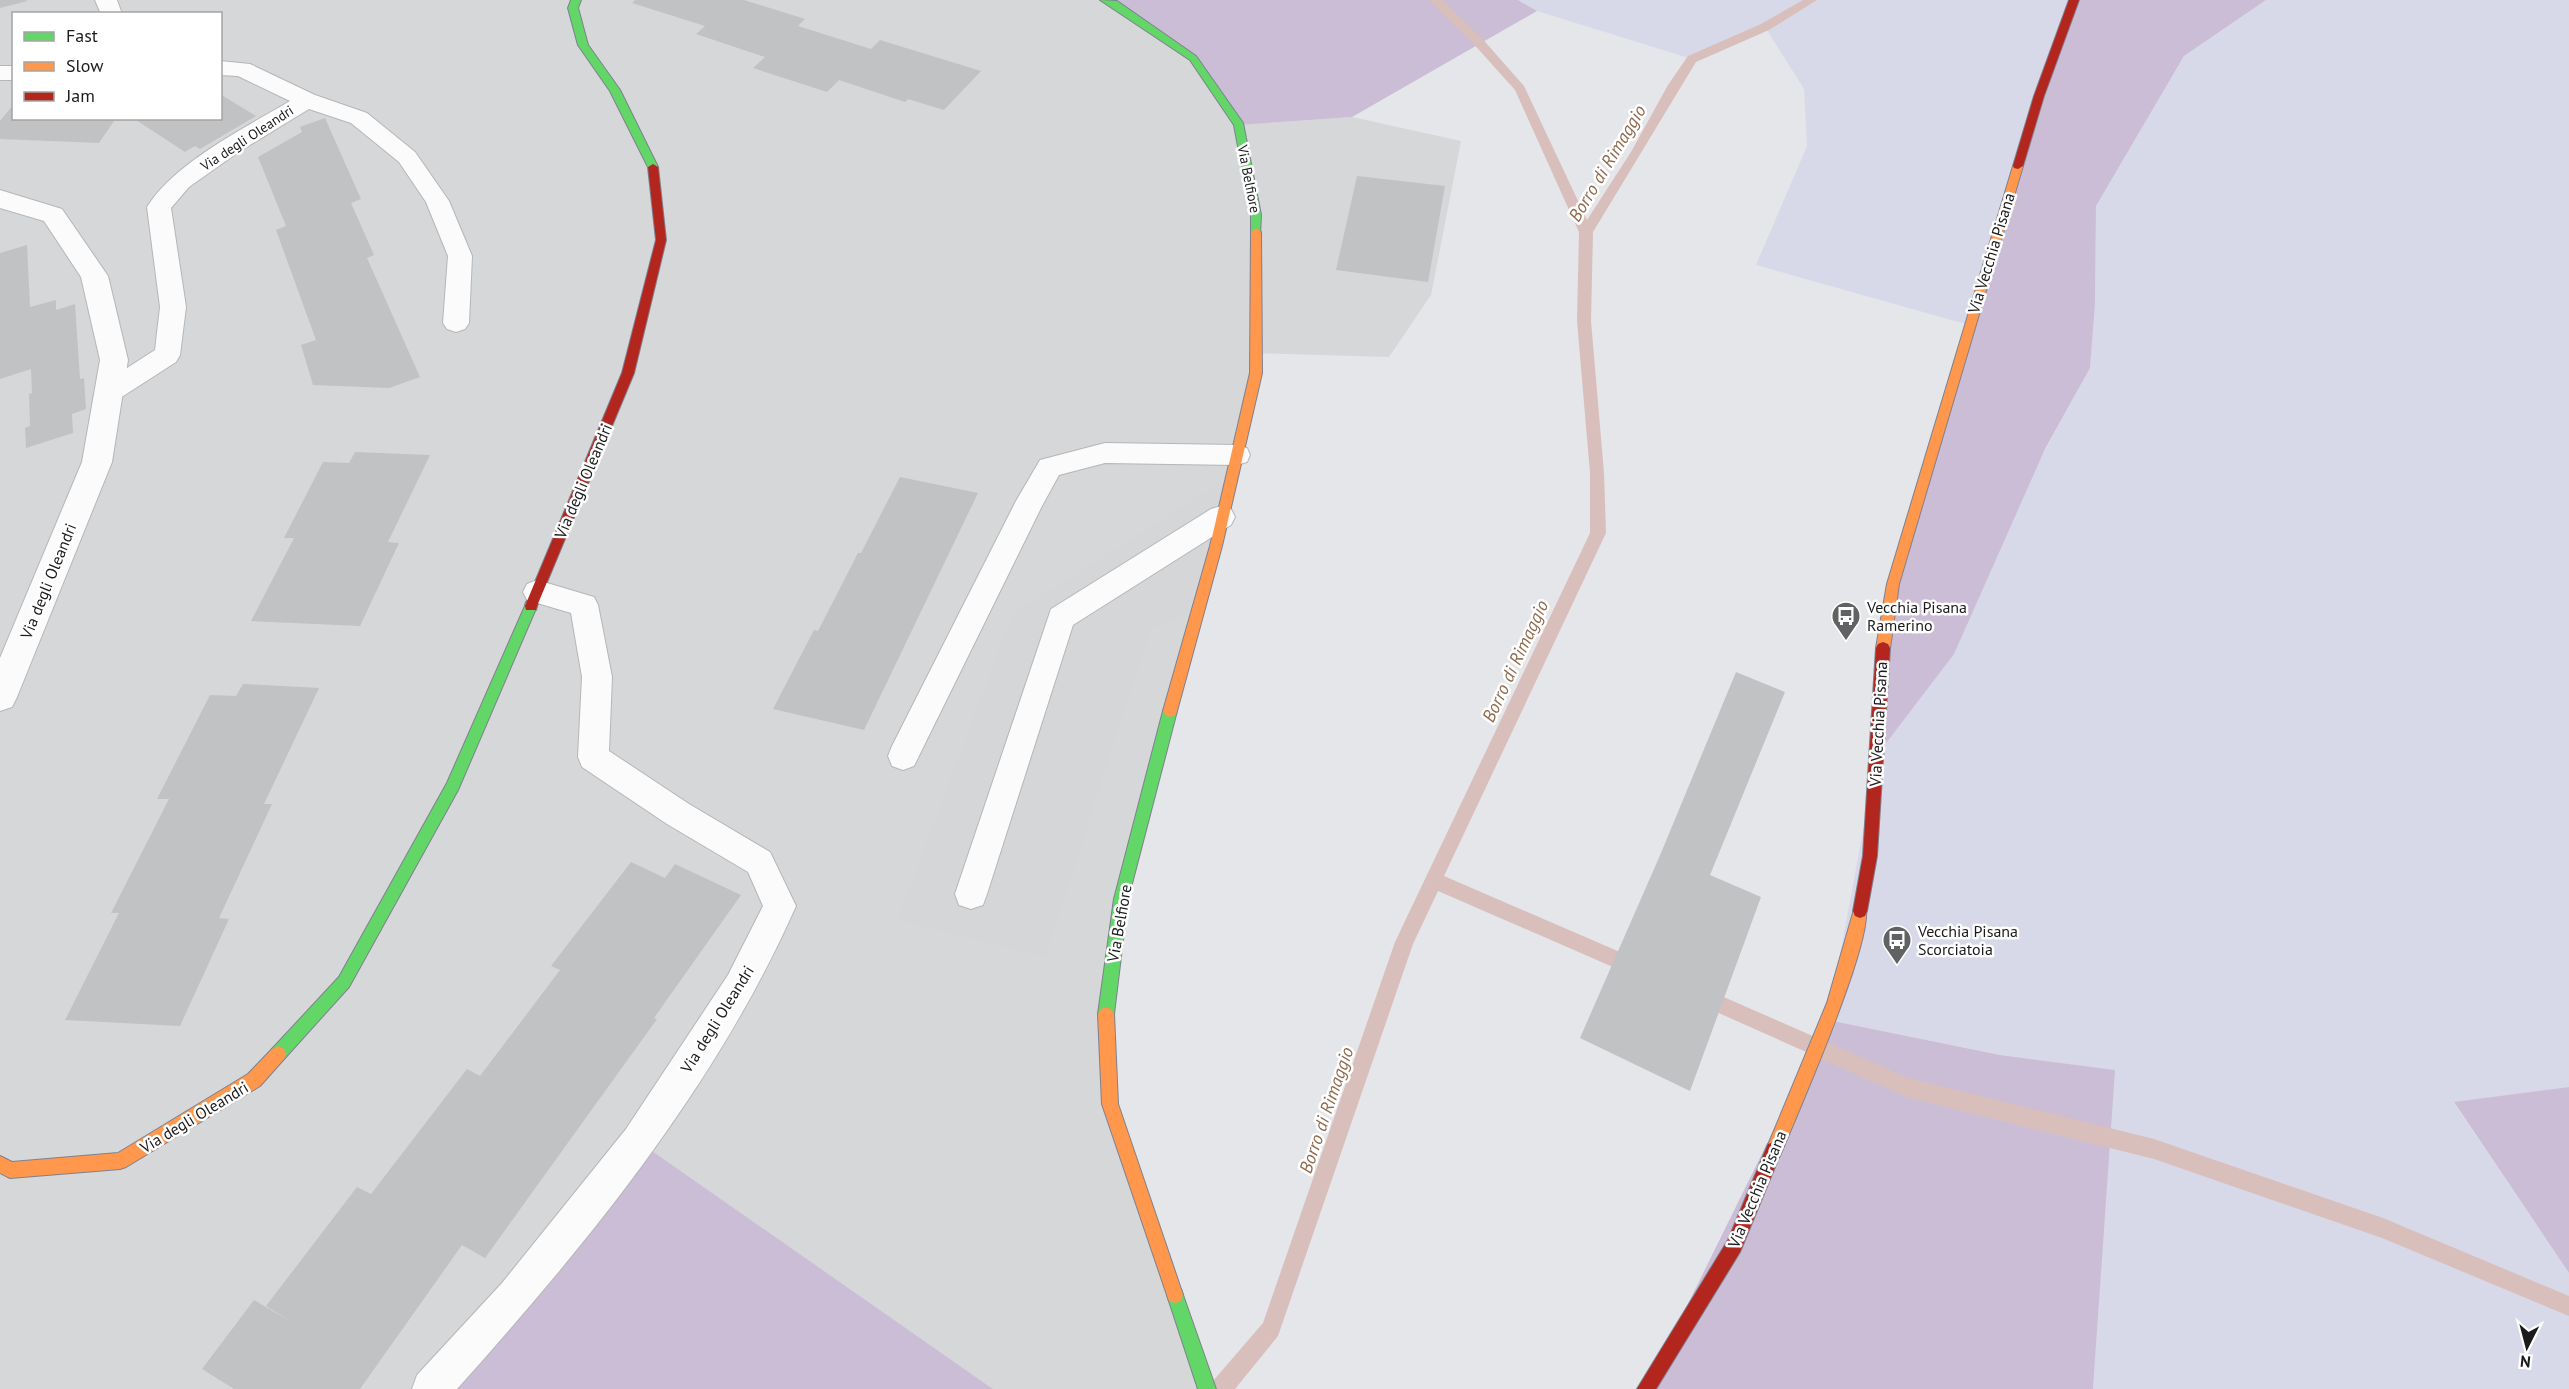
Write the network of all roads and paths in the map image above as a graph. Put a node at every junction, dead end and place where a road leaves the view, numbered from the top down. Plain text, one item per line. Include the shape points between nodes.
1 (576, 0) edge
2 (1105, 0) edge
3 (2074, 0) edge
4 (222, 68) edge
5 (307, 100) junction
6 (0, 199) edge
7 (456, 323) dead end
8 (108, 393) junction
9 (1237, 454) junction
10 (1221, 517) junction
11 (537, 592) junction
12 (0, 697) edge
13 (903, 756) dead end
14 (971, 894) dead end
15 (0, 1164) edge
16 (431, 1389) edge
17 (1207, 1389) edge
18 (1646, 1389) edge

1 - 11 street, Via degli Oleandri via 573,8 583,45 615,90 653,164 661,240 628,373
2 - 9 street, Via Belfiore via 1193,58 1239,125 1256,215 1256,373
3 - 18 street, Via Vecchia Pisana via 2039,96 1893,584 1882,649 1870,856 1853,948 1828,1020 1734,1246
4 - 5 lane via 242,69
5 - 7 lane, Via degli Oleandri via 359,118 407,157 425,183 437,201 460,256
5 - 8 lane, Via degli Oleandri via 181,181 159,207 173,307 166,355
6 - 8 street, Via degli Oleandri via 53,215 94,276 114,360
8 - 12 street, Via degli Oleandri via 97,462
9 - 10 street, Via Belfiore
9 - 13 lane via 1105,453 1050,467
10 - 14 lane via 1061,618
10 - 17 street, Via Belfiore via 1121,899 1106,1010 1110,1104
11 - 15 street, Via degli Oleandri via 453,786 344,982 254,1080 120,1161 10,1170
11 - 16 lane, Via degli Oleandri via 584,605 597,676 593,757 759,862 780,906 740,986 639,1142 515,1296

